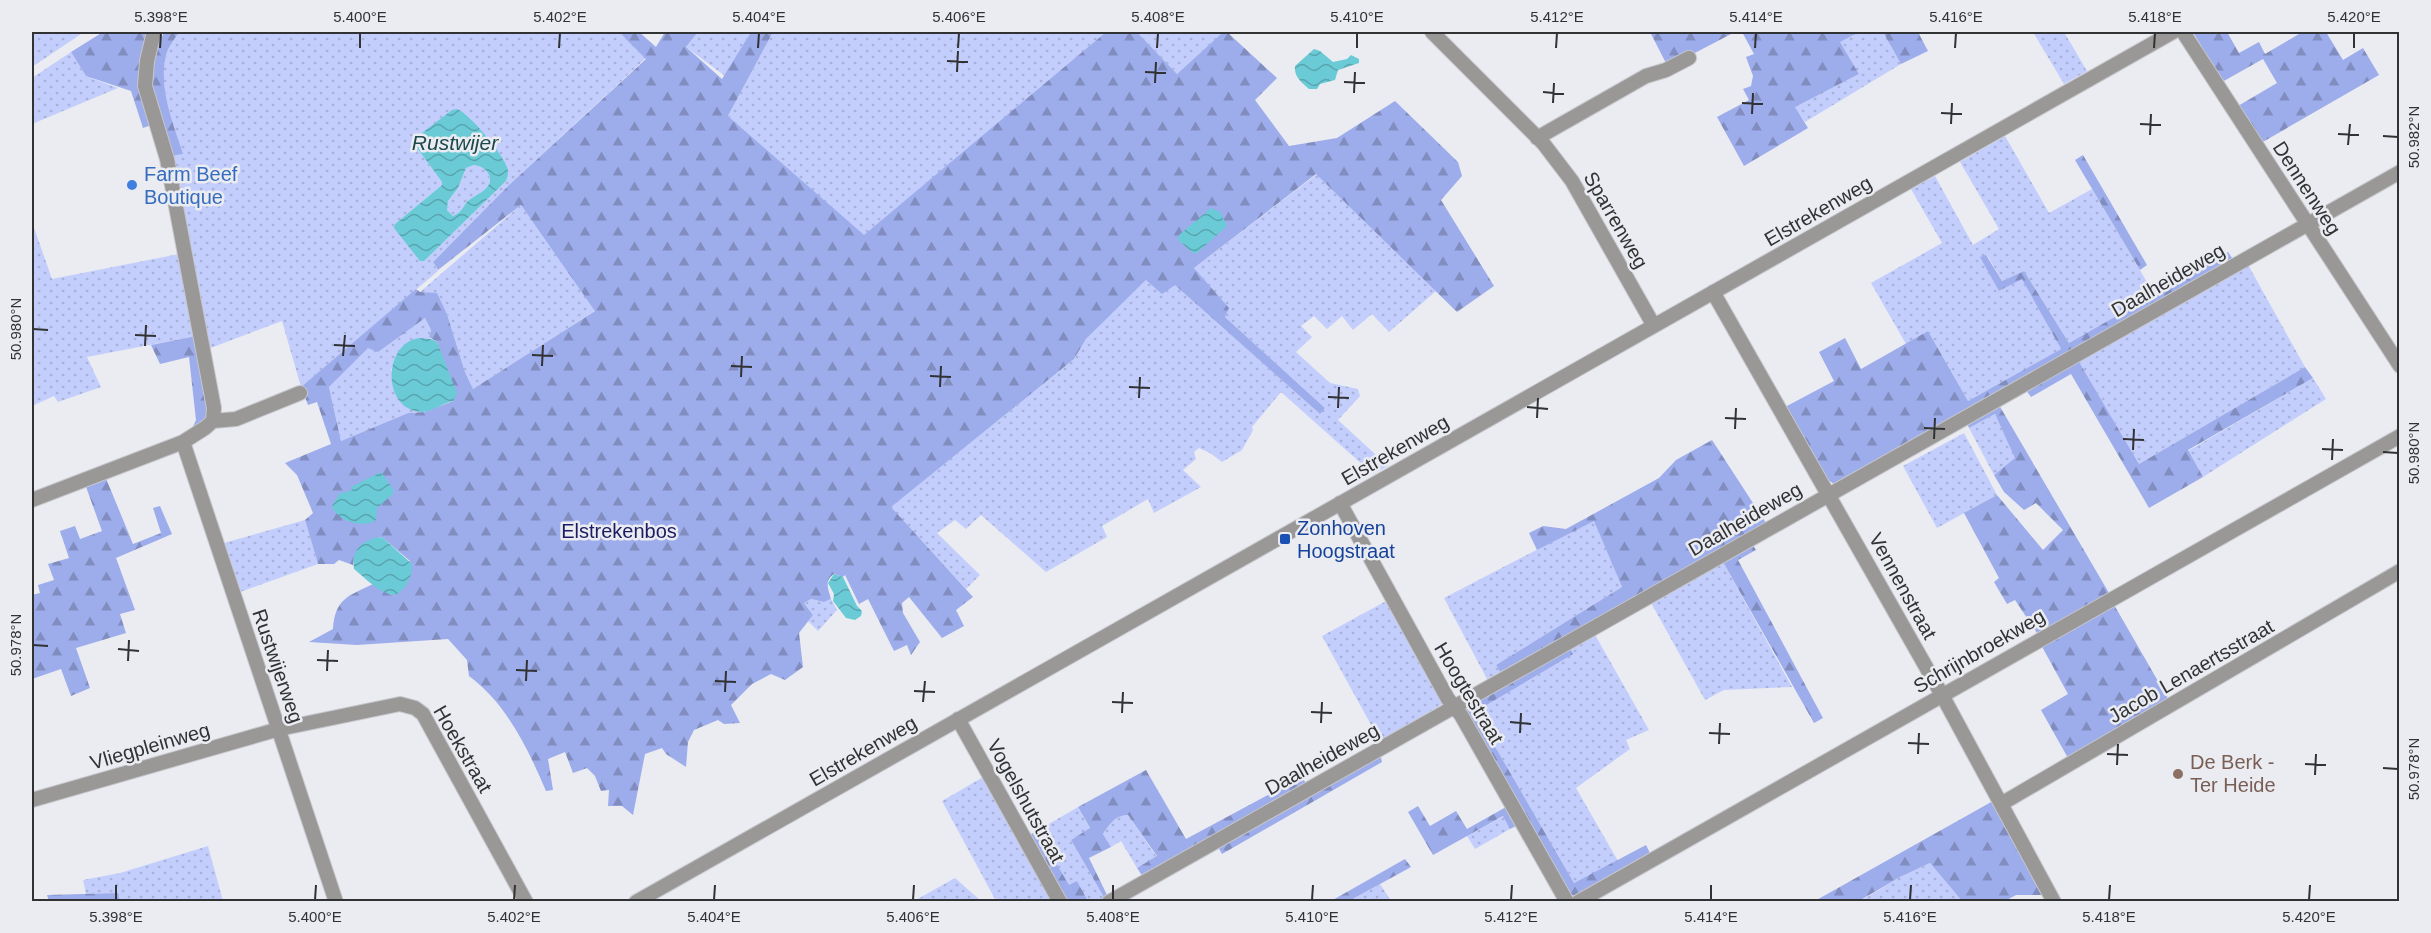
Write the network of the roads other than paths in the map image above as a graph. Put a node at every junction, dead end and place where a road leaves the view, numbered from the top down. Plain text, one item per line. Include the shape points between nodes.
1 (154, 32) edge
2 (1432, 32) edge
3 (2173, 32) edge
4 (2183, 32) edge
5 (1689, 58) dead end
6 (1537, 138) junction
7 (2400, 172) edge
8 (2307, 223) junction
9 (1713, 292) junction
10 (1654, 326) junction
11 (2400, 366) edge
12 (300, 393) dead end
13 (213, 421) junction
14 (2400, 436) edge
15 (183, 442) junction
16 (1829, 494) junction
17 (32, 500) edge
18 (1340, 504) junction
19 (2400, 571) edge
20 (1942, 694) junction
21 (1455, 706) junction
22 (958, 719) junction
23 (279, 729) junction
24 (32, 800) edge
25 (2001, 804) junction
26 (336, 902) edge
27 (526, 902) edge
28 (636, 902) edge
29 (1060, 902) edge
30 (1109, 902) edge
31 (1567, 902) edge
32 (1578, 902) edge
33 (2054, 902) edge

1 - 13 street via 145,86 167,159 213,399
2 - 6 street, Sparrenweg
3 - 9 street, Elstrekenweg
4 - 8 street, Dennenweg
5 - 6 street via 1646,76
6 - 10 street, Sparrenweg via 1572,181
7 - 8 street, Daalheideweg
8 - 11 street, Dennenweg
8 - 16 street, Daalheideweg
9 - 10 street, Elstrekenweg
9 - 16 street, Vennenstraat
10 - 18 street, Elstrekenweg
12 - 13 street via 236,419
13 - 15 street
14 - 20 street, Schrijnbroekweg
15 - 17 street
15 - 23 street, Rustwijerweg
16 - 20 street, Vennenstraat
16 - 21 street, Daalheideweg
18 - 21 street, Hoogtestraat
18 - 22 street, Elstrekenweg
19 - 25 street, Jacob Lenaertsstraat
20 - 25 street, Vennenstraat
20 - 32 street, Schrijnbroekweg
21 - 30 street, Daalheideweg
21 - 31 street, Hoogtestraat
22 - 28 street, Elstrekenweg
22 - 29 street, Vogelshutstraat
23 - 24 street, Vliegpleinweg
23 - 26 street, Rustwijerweg
23 - 27 street, Hoekstraat via 399,704 415,708 423,714
25 - 33 street, Vennenstraat

